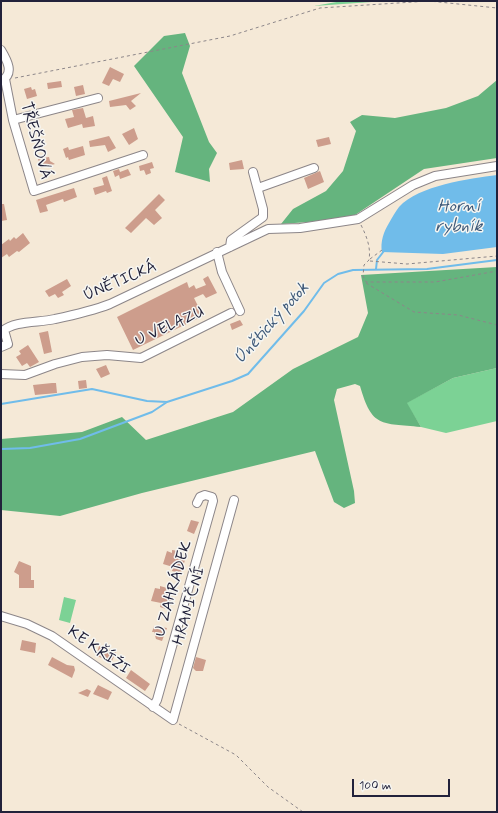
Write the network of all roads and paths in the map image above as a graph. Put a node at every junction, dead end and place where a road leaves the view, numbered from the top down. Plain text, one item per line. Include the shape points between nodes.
1 (497, 8) edge
2 (1, 50) edge
3 (3, 80) edge
4 (98, 98) dead end
5 (13, 120) junction
6 (143, 155) dead end
7 (497, 166) edge
8 (314, 168) dead end
9 (253, 172) dead end
10 (258, 188) junction
11 (358, 220) junction
12 (230, 247) junction
13 (382, 250) dead end
14 (217, 252) junction
15 (497, 256) edge
16 (369, 260) junction
17 (497, 271) edge
18 (366, 282) junction
19 (240, 311) dead end
20 (231, 313) dead end
21 (497, 325) edge
22 (3, 328) edge
23 (1, 347) edge
24 (1, 374) edge
25 (234, 500) dead end
26 (197, 503) dead end
27 (1, 616) edge
28 (153, 707) junction
29 (173, 720) junction
30 (303, 812) edge

1 - 3 path via 429,1 320,8 230,36
2 - 3 street, TŘEŠŇOVÁ via 9,63 9,72
3 - 5 street, TŘEŠŇOVÁ
4 - 5 street
5 - 6 street, TŘEŠŇOVÁ via 34,191
7 - 11 street via 430,178 413,184
8 - 10 street
9 - 10 street
10 - 12 street via 263,218 231,240
11 - 12 street, ÚNĚTICKÁ via 300,228 268,229
11 - 16 path via 368,238
12 - 14 street, ÚNĚTICKÁ
13 - 16 path
14 - 19 street via 222,272
14 - 22 street, ÚNĚTICKÁ via 90,312
15 - 16 path via 407,264
16 - 18 path via 364,265 362,276
17 - 18 path via 435,282
18 - 21 path via 414,312 458,315
20 - 24 street, U VELAZU via 141,358 82,357 25,375
22 - 23 street via 8,344
25 - 29 street, HRANIČNÍ
26 - 28 street, U ZAHRÁDEK via 200,496 212,497 179,623
27 - 28 street, KE KŘÍŽI via 27,624 52,636
28 - 29 street, KE KŘÍŽI
29 - 30 path via 236,755 268,787

